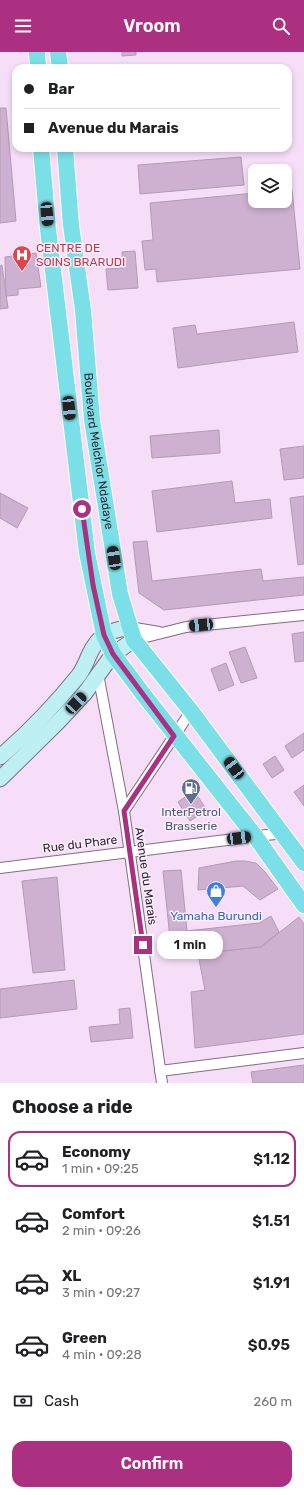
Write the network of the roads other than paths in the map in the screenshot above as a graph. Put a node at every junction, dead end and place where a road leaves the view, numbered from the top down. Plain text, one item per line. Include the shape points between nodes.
1 (37, 52) edge
2 (58, 52) edge
3 (38, 64) edge
4 (60, 64) edge
5 (41, 152) edge
6 (66, 152) edge
7 (304, 615) edge
8 (161, 632) junction
9 (132, 634) junction
10 (104, 635) junction
11 (113, 654) junction
12 (98, 674) junction
13 (191, 711) junction
14 (174, 736) junction
15 (0, 757) edge
16 (0, 779) edge
17 (124, 811) junction
18 (283, 833) junction
19 (255, 836) junction
20 (130, 851) junction
21 (304, 863) edge
22 (0, 868) edge
23 (304, 905) edge
24 (304, 1053) edge
25 (160, 1071) junction
26 (162, 1083) edge

1 - 3 main road
2 - 4 main road
5 - 10 main road, Boulevard Melchior Ndadaye via 48,229 87,553
6 - 9 main road, Boulevard Melchior Ndadaye via 71,225 83,310 92,420 120,594
7 - 8 street via 186,627
8 - 9 street
8 - 9 street
9 - 10 main road
9 - 11 main road
9 - 13 main road, Boulevard Melchior Ndadaye
10 - 11 main road, Boulevard Melchior Ndadaye
10 - 15 main road via 92,647 83,669 62,696 33,728
11 - 12 main road
11 - 14 main road, Boulevard Melchior Ndadaye
12 - 16 main road via 85,693 58,722
12 - 17 street, Avenue du Marais
13 - 14 street
13 - 18 main road, Boulevard Melchior Ndadaye
14 - 17 street
14 - 19 main road, Boulevard Melchior Ndadaye
17 - 20 street, Avenue du Marais
18 - 19 street, Rue du Phare
18 - 21 main road, Boulevard Melchior Ndadaye
19 - 20 street, Rue du Phare
19 - 23 main road, Boulevard Melchior Ndadaye
20 - 22 street, Rue du Phare
20 - 25 street, Avenue du Marais
24 - 25 street
25 - 26 street, Avenue du Marais

